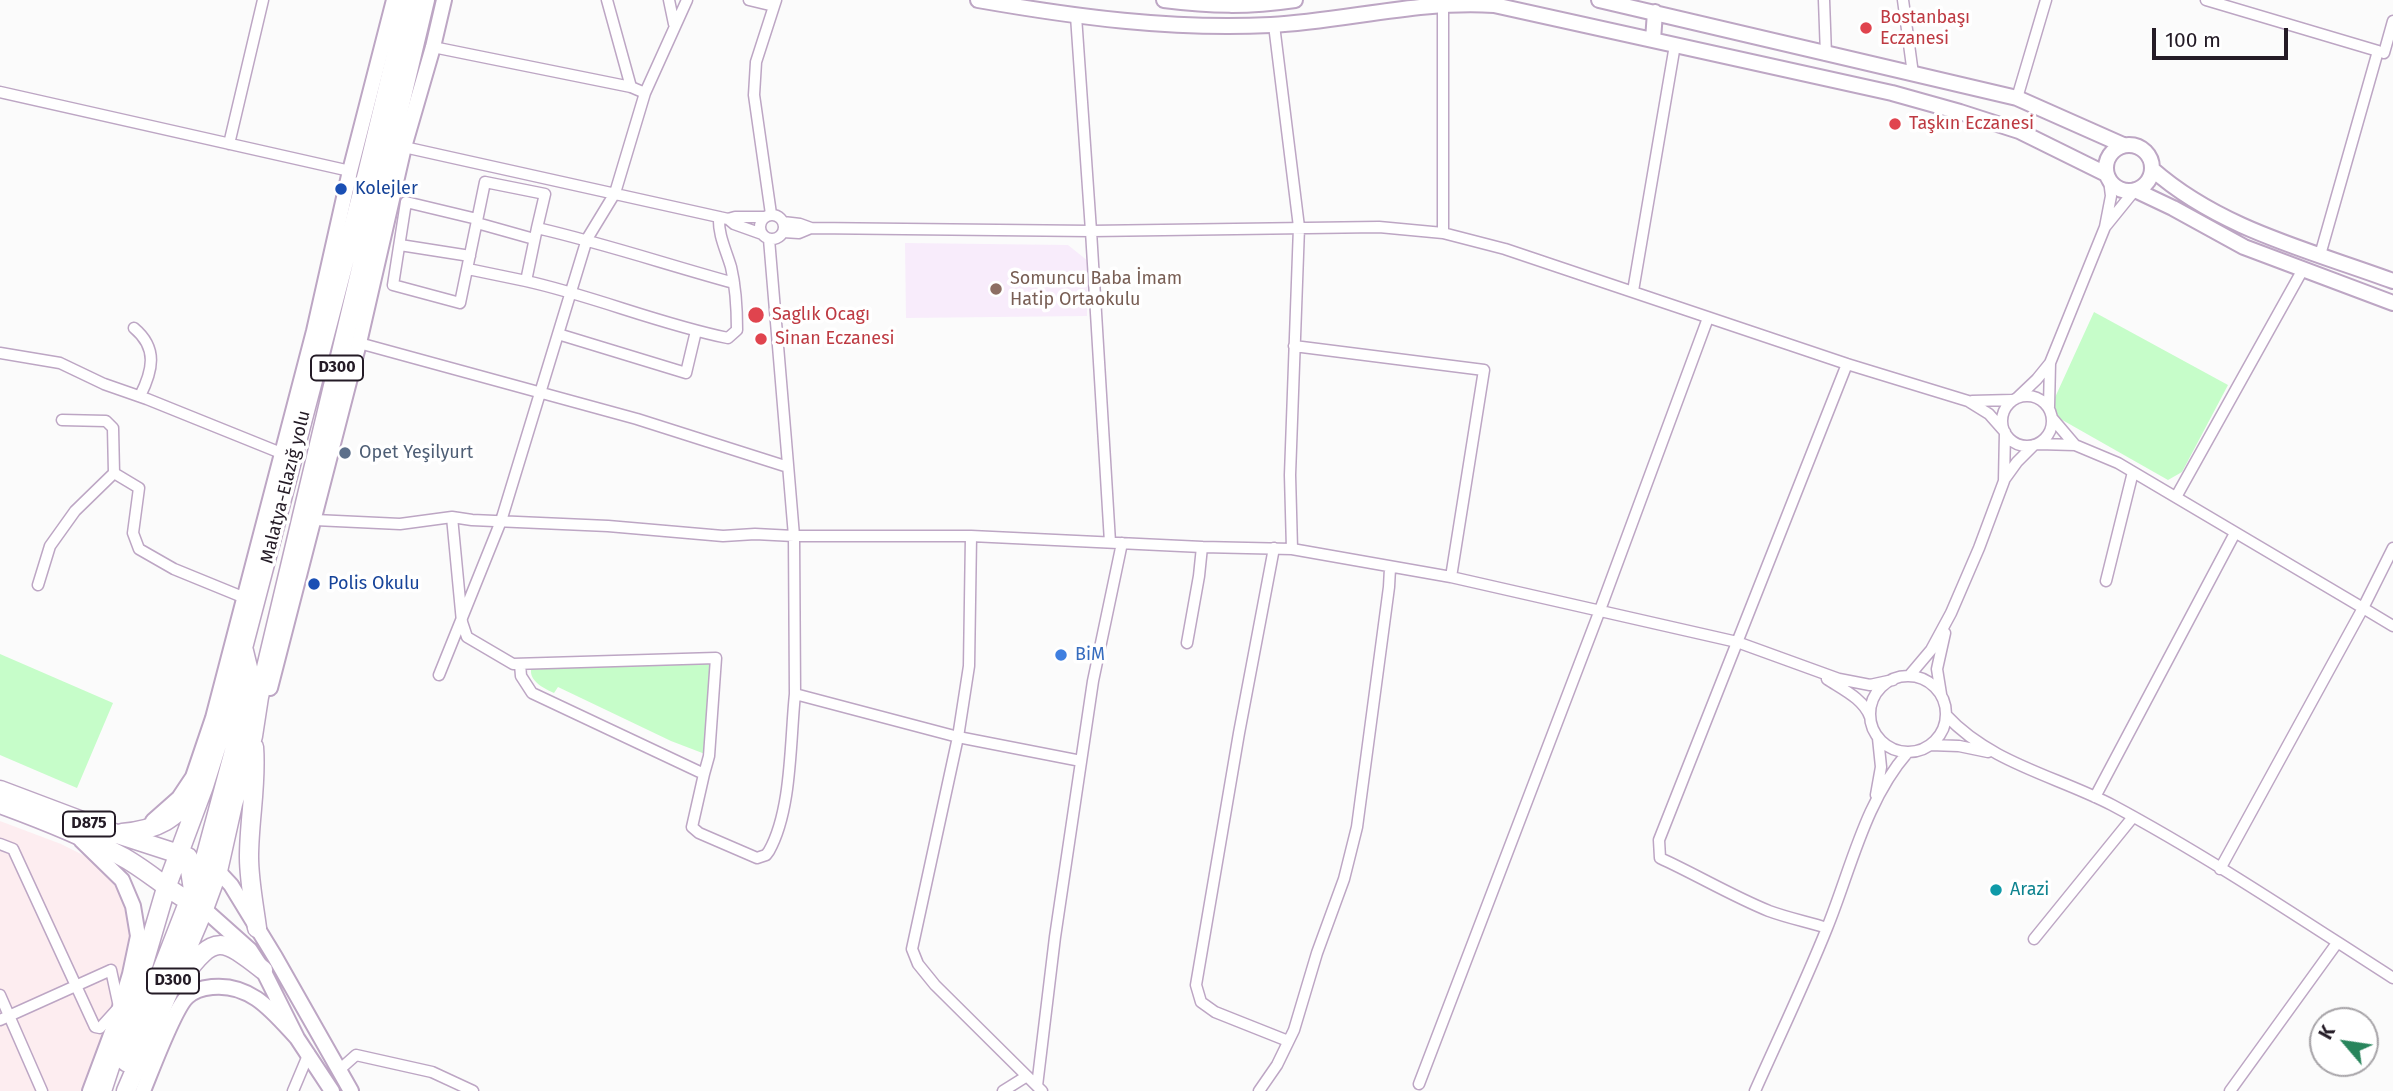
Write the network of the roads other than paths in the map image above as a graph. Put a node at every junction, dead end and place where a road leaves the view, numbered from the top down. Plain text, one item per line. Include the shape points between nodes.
1 (262, 0) edge
2 (394, 0) edge
3 (409, 0) edge
4 (426, 0) edge
5 (444, 0) edge
6 (607, 0) edge
7 (669, 0) edge
8 (687, 0) edge
9 (750, 0) edge
10 (978, 0) edge
11 (1164, 0) edge
12 (1295, 0) edge
13 (1599, 0) edge
14 (1824, 0) edge
15 (1903, 0) edge
16 (2046, 0) edge
17 (2206, 0) edge
18 (1443, 2) junction
19 (775, 3) edge
20 (1223, 3) edge
21 (1655, 6) edge
22 (1076, 16) junction
23 (2393, 21) edge
24 (1274, 24) junction
25 (674, 25) junction
26 (1221, 26) junction
27 (1653, 40) junction
28 (1675, 45) junction
29 (433, 47) junction
30 (2385, 53) edge
31 (1826, 55) junction
32 (1913, 74) junction
33 (631, 87) junction
34 (0, 92) edge
35 (645, 93) junction
36 (2017, 98) junction
37 (229, 144) junction
38 (2123, 145) junction
39 (404, 147) junction
40 (2152, 169) junction
41 (350, 171) junction
42 (2108, 177) junction
43 (2134, 190) junction
44 (615, 193) junction
45 (767, 216) junction
46 (724, 218) junction
47 (477, 221) junction
48 (783, 227) junction
49 (1299, 227) junction
50 (2105, 227) junction
51 (1091, 231) junction
52 (535, 233) junction
53 (1443, 233) junction
54 (765, 236) junction
55 (587, 239) junction
56 (400, 245) junction
57 (2320, 255) junction
58 (470, 256) junction
59 (468, 269) junction
60 (2302, 271) junction
61 (526, 281) junction
62 (2393, 281) edge
63 (734, 283) junction
64 (571, 291) junction
65 (1633, 291) junction
66 (2393, 303) edge
67 (1708, 318) junction
68 (134, 328) dead end
69 (314, 331) junction
70 (696, 331) junction
71 (558, 334) junction
72 (359, 342) junction
73 (1294, 346) junction
74 (0, 354) edge
75 (2050, 363) junction
76 (1847, 364) junction
77 (540, 394) junction
78 (140, 396) junction
79 (2015, 399) junction
80 (1968, 401) junction
81 (2049, 407) junction
82 (2052, 418) junction
83 (62, 420) dead end
84 (2005, 431) junction
85 (2036, 444) junction
86 (2075, 444) junction
87 (281, 453) junction
88 (788, 467) junction
89 (2133, 472) junction
90 (114, 473) junction
91 (2004, 481) junction
92 (2176, 497) junction
93 (281, 507) junction
94 (452, 517) junction
95 (315, 520) junction
96 (501, 521) junction
97 (2235, 533) junction
98 (971, 536) junction
99 (794, 537) junction
100 (1110, 542) junction
101 (1122, 543) junction
102 (1202, 548) junction
103 (1274, 548) junction
104 (2393, 548) edge
105 (1292, 549) junction
106 (1390, 568) junction
107 (1451, 577) junction
108 (2106, 581) dead end
109 (38, 585) dead end
110 (245, 598) junction
111 (2363, 608) junction
112 (1600, 610) junction
113 (1951, 613) junction
114 (462, 622) junction
115 (2393, 626) edge
116 (1737, 642) junction
117 (1187, 643) dead end
118 (244, 648) junction
119 (513, 664) junction
120 (1815, 670) junction
121 (439, 674) dead end
122 (1909, 676) junction
123 (1893, 680) junction
124 (271, 688) joint
125 (795, 694) junction
126 (1941, 696) junction
127 (1946, 715) junction
128 (1870, 719) junction
129 (253, 736) junction
130 (958, 737) junction
131 (1878, 738) junction
132 (1930, 745) junction
133 (1908, 752) junction
134 (1996, 754) junction
135 (1081, 761) junction
136 (704, 774) junction
137 (204, 786) junction
138 (0, 790) edge
139 (2095, 797) junction
140 (1874, 802) junction
141 (0, 804) edge
142 (2133, 817) junction
143 (141, 831) junction
144 (73, 833) junction
145 (114, 833) junction
146 (0, 844) edge
147 (179, 854) junction
148 (212, 861) junction
149 (2220, 869) junction
150 (164, 894) junction
151 (193, 907) junction
152 (257, 928) junction
153 (1827, 928) junction
154 (152, 937) junction
155 (2034, 939) dead end
156 (2337, 943) junction
157 (263, 970) junction
158 (130, 974) junction
159 (2393, 978) edge
160 (75, 988) junction
161 (0, 995) edge
162 (119, 1007) junction
163 (162, 1007) junction
164 (5, 1018) edge
165 (297, 1038) junction
166 (1289, 1041) junction
167 (309, 1053) junction
168 (338, 1071) junction
169 (1027, 1076) junction
170 (1419, 1084) dead end
171 (1039, 1089) edge
172 (42, 1091) edge
173 (90, 1091) edge
174 (102, 1091) edge
175 (114, 1091) edge
176 (126, 1091) edge
177 (143, 1091) edge
178 (293, 1091) edge
179 (332, 1091) edge
180 (351, 1091) edge
181 (474, 1091) edge
182 (1003, 1091) edge
183 (1259, 1091) edge
184 (1755, 1091) edge
185 (2230, 1091) edge

1 - 37 street
2 - 41 main road
3 - 93 highway, Malatya-Elazığ yolu / D300
4 - 39 main road
4 - 129 highway, Malatya-Elazığ yolu / D300
5 - 29 main road
6 - 33 street
7 - 25 street
8 - 25 street
9 - 19 street
10 - 22 main road
11 - 20 main road
12 - 20 main road via 1255,6
13 - 21 main road
14 - 31 street
15 - 32 street
16 - 36 street
17 - 30 street
18 - 24 main road
18 - 27 main road via 1494,5
18 - 53 street
19 - 45 street via 756,62 754,95
20 - 26 street
21 - 27 main road
21 - 31 main road
22 - 26 main road
22 - 51 street
23 - 30 street
24 - 26 main road
24 - 49 street
25 - 35 street
27 - 28 main road
28 - 42 main road via 1960,112 2019,131
28 - 65 street
29 - 33 street
29 - 39 main road
30 - 57 street
31 - 32 main road
32 - 36 main road
33 - 35 street
34 - 37 street
35 - 44 street
36 - 38 main road
37 - 41 street
38 - 40 main road via 2143,150
38 - 42 main road via 2107,159
39 - 44 street
39 - 72 main road
40 - 43 main road via 2147,183
40 - 57 main road via 2179,192 2237,225
41 - 69 main road
42 - 43 main road via 2120,189
42 - 50 street via 2111,197
43 - 50 street
43 - 60 main road via 2244,247
44 - 46 street
44 - 55 street
45 - 46 street
45 - 48 street via 779,217
45 - 54 street via 760,224
46 - 54 street
46 - 63 street via 718,229
47 - 52 street
47 - 52 street via 485,182 545,194
47 - 56 street via 406,202
47 - 58 street
48 - 51 street via 799,233 811,228
48 - 54 street via 777,238
49 - 51 street
49 - 53 street
49 - 73 street
50 - 75 street
51 - 100 street
52 - 55 street
52 - 61 street
53 - 65 street
54 - 88 street
55 - 63 street
55 - 64 street
56 - 58 street
56 - 59 street via 393,285 460,303
57 - 62 main road
58 - 59 street
59 - 61 street
60 - 66 main road
60 - 92 street
61 - 64 street
63 - 70 street via 737,330 728,338
64 - 70 street
64 - 71 street
65 - 67 street
67 - 76 street
67 - 112 street
68 - 78 street via 146,338 151,351
69 - 87 main road
69 - 93 main road
70 - 71 street via 686,373
71 - 77 street
72 - 77 street
72 - 95 main road
73 - 105 street
73 - 107 street via 1484,370
74 - 78 street via 60,363
75 - 79 street
75 - 81 street
76 - 80 street
76 - 116 street
77 - 88 street
77 - 96 street
78 - 87 street
79 - 80 street
79 - 81 street via 2032,396
79 - 84 street via 2004,412
80 - 84 street
81 - 82 street
82 - 85 street via 2051,430
82 - 86 street
83 - 90 street via 106,421 113,428
84 - 85 street via 2021,446
84 - 91 street
85 - 86 street
85 - 91 street
86 - 89 street
87 - 110 main road
88 - 99 street
89 - 92 street
89 - 108 street
90 - 109 street via 75,511 50,546
90 - 110 street via 139,488 133,533 139,549
91 - 113 street
92 - 97 street
93 - 118 highway, Malatya-Elazığ yolu / D300
94 - 95 street via 400,524
94 - 96 street
94 - 114 street
95 - 124 main road
96 - 99 street
96 - 114 street
97 - 111 street
97 - 139 street
98 - 99 street
98 - 100 street
98 - 130 street via 969,666
99 - 125 street
100 - 101 street
101 - 102 street
101 - 135 street
102 - 103 street
102 - 117 street
103 - 105 street
103 - 166 street via 1196,985 1201,1002 1215,1012
104 - 111 street
105 - 106 street
106 - 107 street
106 - 166 street via 1357,827
107 - 112 street
110 - 143 main road via 192,777 179,798
111 - 115 street
111 - 149 street
112 - 116 street
112 - 170 street
113 - 122 street via 1931,650
113 - 126 street via 1937,669
114 - 119 street via 467,637
114 - 121 street
116 - 120 street
116 - 153 street via 1659,840 1660,858 1737,897
118 - 137 highway, Malatya-Elazığ yolu / D300
118 - 148 highway via 252,684
119 - 136 street via 520,664 521,676 532,693
119 - 136 street via 716,658
120 - 123 street via 1870,685
120 - 128 street via 1861,702
122 - 123 street
122 - 126 street via 1934,686
123 - 128 street via 1874,696
124 - 129 highway
125 - 130 street
125 - 136 street via 785,803 766,855 757,858 692,827
126 - 127 street
127 - 132 street via 1940,735
127 - 134 street via 1963,733
128 - 131 street
129 - 148 highway, Malatya-Elazığ yolu / D300
129 - 152 highway via 256,772 249,861
130 - 135 street
130 - 169 street via 912,949 935,985
131 - 133 street via 1889,747
131 - 140 street via 1881,767
132 - 133 street
132 - 134 street
133 - 140 street
134 - 139 street
135 - 171 street
137 - 143 highway via 171,820
137 - 147 highway, Malatya-Elazığ yolu / D300
138 - 145 highway, D875
139 - 142 street
140 - 153 street
141 - 144 highway, D875
142 - 149 street
142 - 155 street
143 - 145 highway
144 - 150 highway, D875 via 123,857
144 - 158 main road via 122,880 133,906 138,936
145 - 147 highway, D875
146 - 160 street via 13,849
147 - 148 highway
147 - 150 highway, Malatya-Elazığ yolu / D300
147 - 151 highway via 193,880
148 - 151 highway, D300
148 - 152 main road
149 - 156 street
150 - 151 highway
150 - 154 highway, D300
151 - 157 main road via 243,942
151 - 163 highway, D300
151 - 175 highway
152 - 168 main road
153 - 184 street
154 - 158 highway
154 - 174 highway, D300
156 - 159 street
156 - 185 street
157 - 163 highway via 233,947 217,944 200,954
157 - 165 main road
158 - 162 main road
160 - 162 street via 95,1027 100,1028
160 - 162 street via 111,970
160 - 164 street
161 - 164 street
162 - 173 main road
163 - 176 highway, D300
164 - 172 street
165 - 167 main road
165 - 177 main road via 255,997 239,989 205,988 185,998
166 - 183 street
167 - 178 street
167 - 179 main road
168 - 180 main road
168 - 181 street via 356,1055 432,1072
169 - 171 street
169 - 182 street

